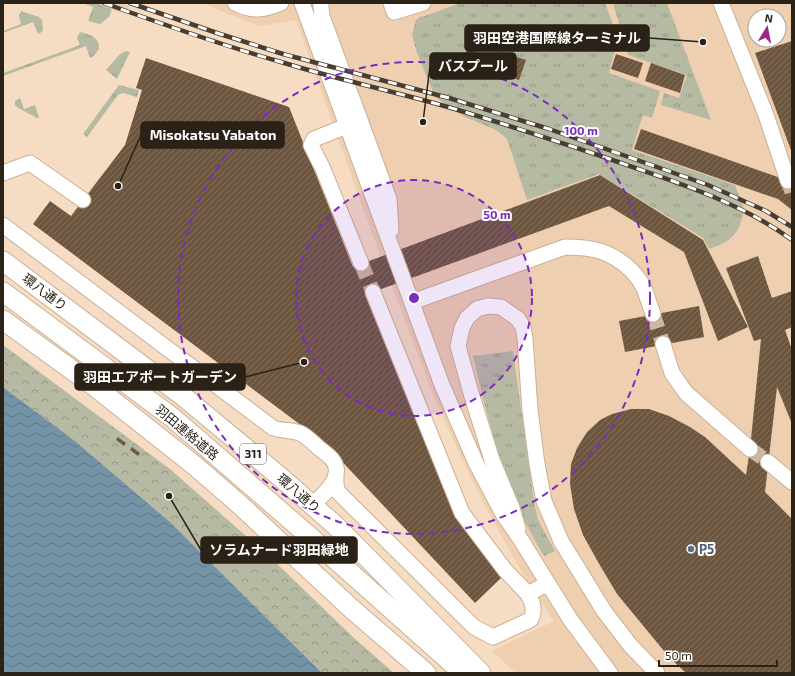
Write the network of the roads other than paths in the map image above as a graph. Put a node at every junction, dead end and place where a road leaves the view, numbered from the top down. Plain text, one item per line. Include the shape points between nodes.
1 (235, 3) edge
2 (281, 3) edge
3 (302, 3) edge
4 (321, 3) edge
5 (392, 3) edge
6 (423, 3) edge
7 (721, 3) edge
8 (347, 126) junction
9 (3, 173) edge
10 (788, 181) dead end
11 (83, 200) dead end
12 (3, 225) edge
13 (393, 249) junction
14 (3, 260) edge
15 (361, 263) tunnel mouth
16 (3, 292) edge
17 (373, 292) tunnel mouth
18 (412, 302) junction
19 (653, 314) tunnel mouth
20 (3, 320) edge
21 (663, 344) tunnel mouth
22 (750, 449) tunnel mouth
23 (768, 462) tunnel mouth
24 (336, 477) junction
25 (792, 482) edge
26 (313, 506) junction
27 (308, 536) junction
28 (521, 540) junction
29 (548, 583) junction
30 (528, 594) junction
31 (426, 673) edge
32 (435, 673) edge
33 (463, 673) edge
34 (481, 673) edge
35 (610, 673) edge
36 (657, 673) edge

1 - 2 street via 259,10
3 - 8 street
4 - 13 street via 322,16 389,199
5 - 6 street via 394,12
7 - 10 street via 766,115
8 - 13 street
8 - 15 street via 314,139 311,146
9 - 11 street via 30,163
12 - 24 street via 273,428 302,434 335,463
13 - 18 street
14 - 26 main road, 環八通り / 311 via 184,397
16 - 27 main road, 羽田連絡道路 / 311 via 172,418
17 - 30 street via 462,513 505,570
18 - 19 street via 565,247 579,247 607,253 620,260 643,286
18 - 28 street via 442,385 476,463 503,514
20 - 31 main road via 94,386 194,465
21 - 22 street via 672,373 686,393
23 - 25 street
24 - 26 street
24 - 30 street via 338,492 474,627 493,637 530,620 533,609
26 - 34 main road, 環八通り / 311 via 336,526
27 - 32 main road
27 - 33 main road
28 - 29 street
28 - 36 street via 512,508 492,460 458,346 467,318 477,309 488,306 501,307 510,312 518,318 523,327 537,464 544,501 561,541 604,611 630,645
29 - 30 street
29 - 35 street via 570,619

